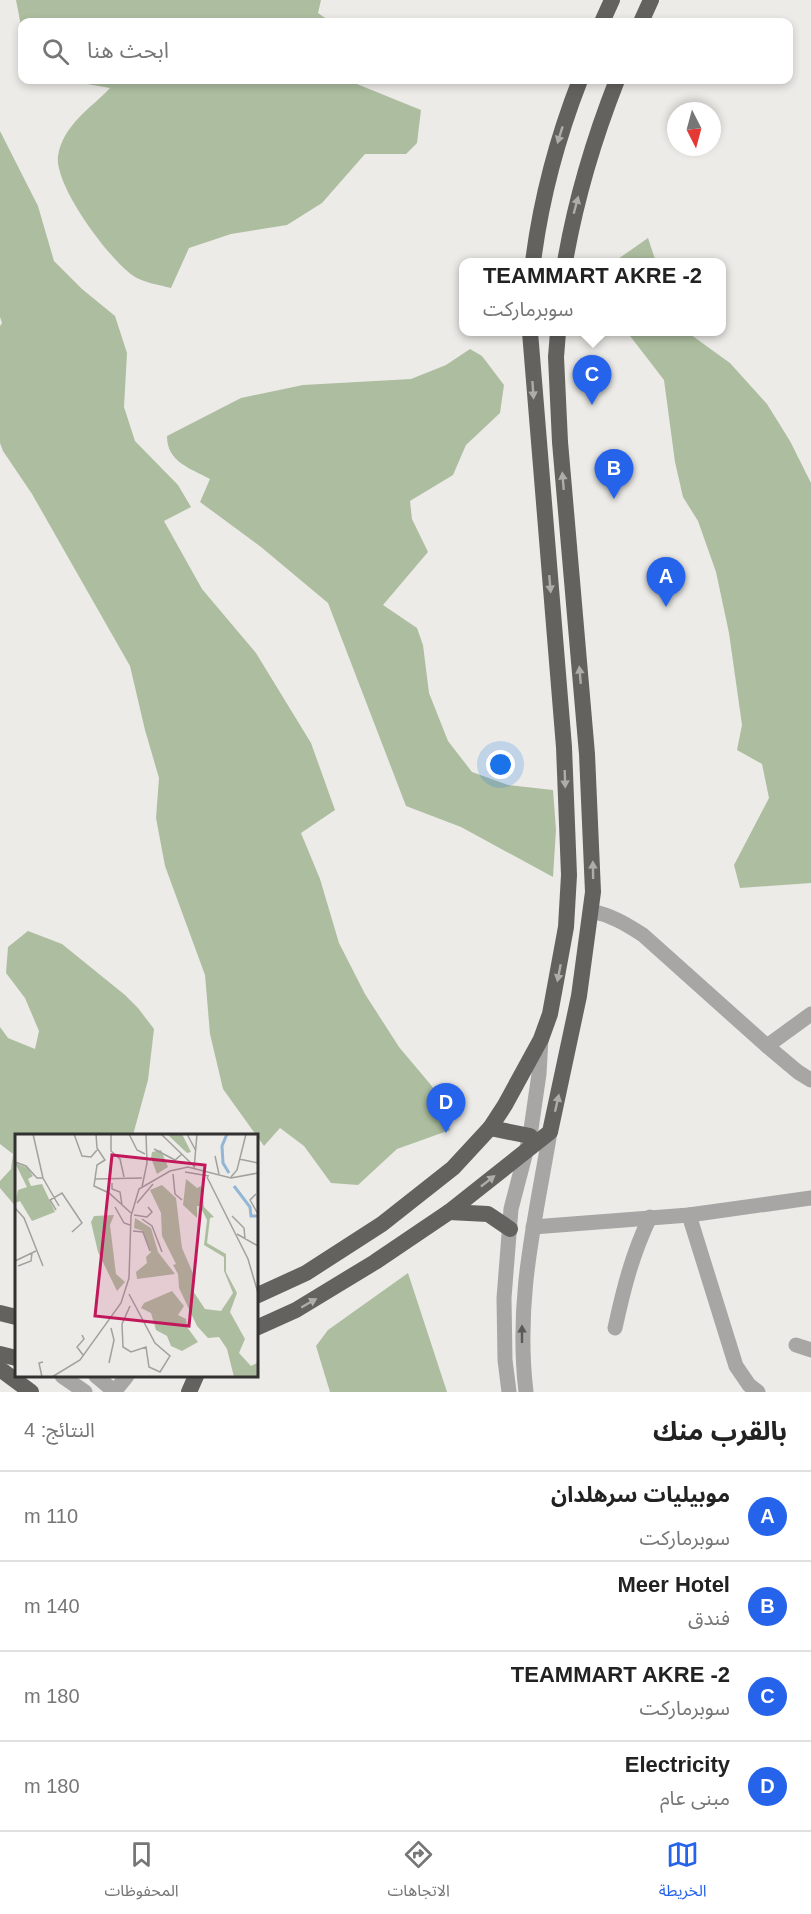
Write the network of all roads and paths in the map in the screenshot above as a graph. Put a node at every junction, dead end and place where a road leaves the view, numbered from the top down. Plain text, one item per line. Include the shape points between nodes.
1 (612, 0) edge
2 (651, 0) edge
3 (604, 18) edge
4 (642, 18) edge
5 (578, 84) edge
6 (615, 84) edge
7 (533, 258) edge
8 (566, 258) edge
9 (530, 336) edge
10 (558, 336) edge
11 (591, 911) junction
12 (811, 1014) edge
13 (541, 1039) junction
14 (767, 1046) junction
15 (811, 1080) edge
16 (490, 1128) junction
17 (550, 1132) junction
18 (528, 1143) junction
19 (811, 1198) edge
20 (449, 1212) junction
21 (689, 1215) junction
22 (650, 1217) junction
23 (533, 1227) junction
24 (510, 1229) junction
25 (258, 1295) edge
26 (0, 1313) edge
27 (15, 1317) edge
28 (259, 1328) edge
29 (615, 1328) dead end
30 (796, 1346) dead end
31 (811, 1350) edge
32 (0, 1354) edge
33 (15, 1358) edge
34 (0, 1369) edge
35 (64, 1377) edge
36 (97, 1377) edge
37 (126, 1377) edge
38 (196, 1377) edge
39 (81, 1387) edge
40 (31, 1392) edge
41 (114, 1392) edge
42 (189, 1392) edge
43 (509, 1392) edge
44 (526, 1392) edge
45 (758, 1392) edge

1 - 3 highway
2 - 4 highway
5 -> 7 highway via 547,177
8 -> 6 highway via 573,214 595,136
9 -> 13 highway via 564,747 569,875 561,963
11 -> 10 highway via 590,799 560,442
11 - 14 street via 620,921 643,935
17 -> 11 highway via 579,996
12 - 14 street
13 - 16 highway
13 - 18 street
14 - 15 street
16 - 18 highway
16 - 25 highway via 453,1168 382,1224 306,1273
17 - 18 highway
17 - 23 street
20 -> 18 highway
18 - 24 street via 511,1209
19 - 21 street
20 - 24 highway via 488,1214
28 -> 20 highway via 316,1299
21 - 22 street
21 - 45 street via 736,1365
22 - 23 street
22 - 29 street via 627,1275
44 -> 23 street via 522,1302
24 - 43 street via 504,1298
26 - 27 highway
30 - 31 street
32 - 33 highway
34 - 40 highway
35 - 39 street
36 - 41 street
37 - 41 street
38 - 42 highway

